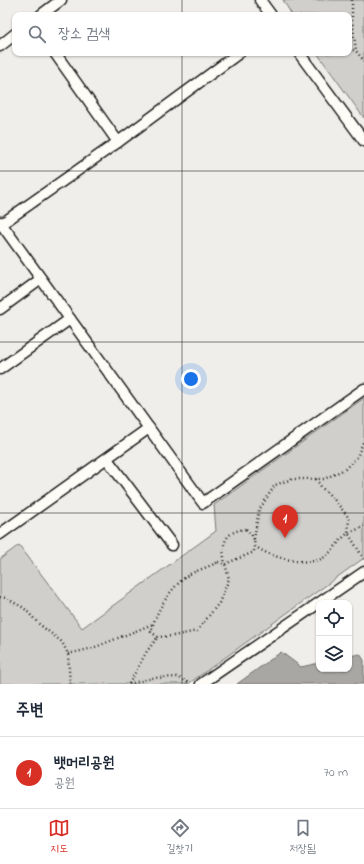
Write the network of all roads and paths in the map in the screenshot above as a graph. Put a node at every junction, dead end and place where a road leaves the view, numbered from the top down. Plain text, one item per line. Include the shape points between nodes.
1 (61, 0) edge
2 (260, 0) edge
3 (352, 0) edge
4 (45, 12) edge
5 (269, 12) edge
6 (12, 36) edge
7 (0, 46) edge
8 (352, 50) edge
9 (356, 51) junction
10 (57, 56) edge
11 (235, 56) edge
12 (301, 56) edge
13 (364, 61) edge
14 (364, 141) edge
15 (118, 142) junction
16 (0, 224) edge
17 (41, 279) junction
18 (0, 310) edge
19 (70, 318) junction
20 (0, 369) edge
21 (364, 389) edge
22 (149, 428) junction
23 (364, 440) edge
24 (107, 458) junction
25 (316, 478) junction
26 (364, 526) edge
27 (348, 533) junction
28 (0, 534) edge
29 (254, 539) junction
30 (172, 545) dead end
31 (255, 546) junction
32 (364, 558) edge
33 (225, 564) junction
34 (364, 572) edge
35 (0, 597) edge
36 (153, 624) junction
37 (158, 637) junction
38 (68, 654) junction
39 (70, 684) edge
40 (192, 684) edge
41 (201, 684) edge

1 - 4 lane
2 - 5 lane
3 - 9 path
6 - 7 lane
8 - 9 path
9 - 13 path
10 - 15 lane
11 - 15 lane
12 - 14 lane
15 - 16 lane
16 - 17 lane
17 - 18 lane
17 - 19 lane
19 - 20 lane
19 - 22 lane
21 - 22 lane via 203,503
22 - 24 lane
23 - 25 path via 357,457 345,469 324,479
24 - 28 lane
24 - 30 lane
25 - 27 path via 348,518
25 - 29 path via 292,479 276,485 259,510
26 - 27 path
27 - 31 path via 333,551 315,562 301,562 274,556 260,551
27 - 32 path
29 - 31 path
29 - 33 path via 246,530 237,530 229,535 224,544
31 - 33 path via 254,552
33 - 36 path via 218,562 187,576 171,592
33 - 37 path via 229,579 219,603 197,631
34 - 41 lane
35 - 38 path via 24,608 62,642
36 - 37 path via 151,632
36 - 38 path via 92,648
37 - 40 path via 147,651 129,684 153,678 178,677
38 - 39 path

